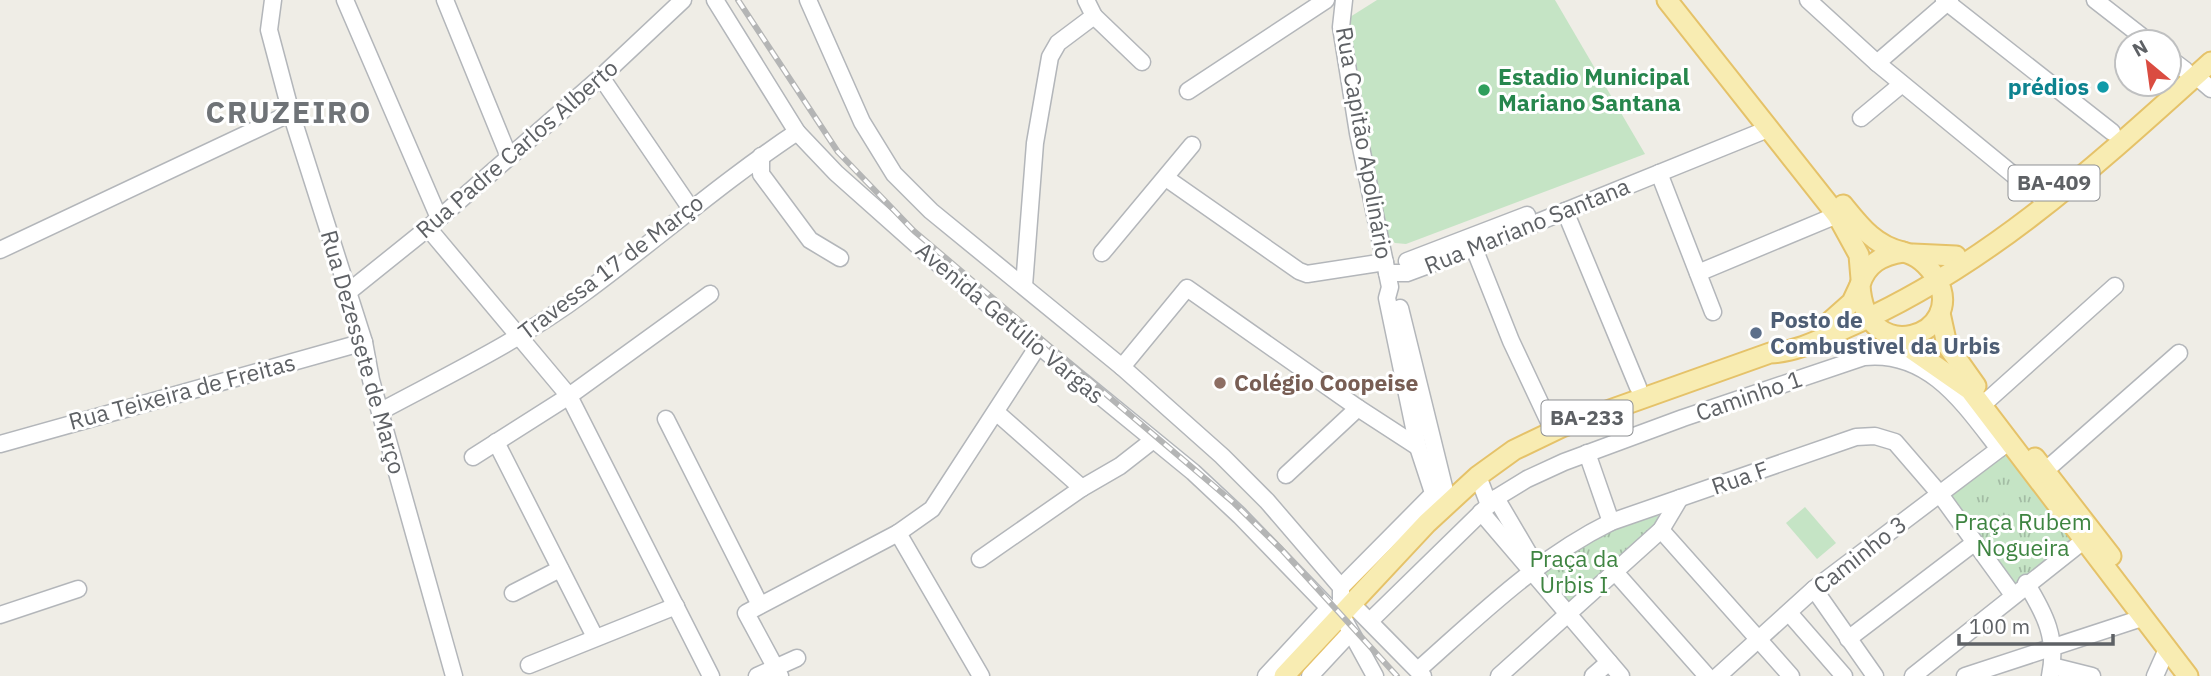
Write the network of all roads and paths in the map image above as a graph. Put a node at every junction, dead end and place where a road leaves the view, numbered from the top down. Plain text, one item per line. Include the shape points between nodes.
1 (273, 0) edge
2 (345, 0) edge
3 (445, 0) edge
4 (683, 0) edge
5 (715, 0) edge
6 (828, 0) edge
7 (1086, 0) edge
8 (1326, 0) edge
9 (1344, 0) edge
10 (1667, 0) edge
11 (1679, 0) edge
12 (1808, 0) edge
13 (2095, 0) edge
14 (1947, 1) edge
15 (809, 3) edge
16 (1094, 16) junction
17 (2131, 28) edge
18 (2211, 47) edge
19 (1142, 62) dead end
20 (1877, 63) junction
21 (2183, 64) edge
22 (2203, 73) edge
23 (601, 77) junction
24 (2183, 79) edge
25 (1902, 83) junction
26 (1188, 91) dead end
27 (2152, 98) edge
28 (291, 113) junction
29 (1861, 118) dead end
30 (1768, 125) junction
31 (797, 132) junction
32 (2112, 132) junction
33 (1192, 145) dead end
34 (761, 156) junction
35 (509, 157) junction
36 (1659, 173) junction
37 (1166, 178) junction
38 (2039, 196) junction
39 (691, 209) junction
40 (1565, 211) junction
41 (1837, 215) junction
42 (433, 223) junction
43 (1474, 248) junction
44 (0, 250) edge
45 (1102, 253) dead end
46 (1908, 253) junction
47 (840, 258) dead end
48 (1958, 262) junction
49 (1698, 273) junction
50 (1388, 274) junction
51 (1935, 276) junction
52 (1861, 282) junction
53 (1024, 286) junction
54 (2115, 286) dead end
55 (347, 293) junction
56 (710, 294) dead end
57 (1941, 310) junction
58 (1713, 312) dead end
59 (1867, 314) junction
60 (1827, 331) junction
61 (520, 336) junction
62 (1889, 336) junction
63 (364, 342) junction
64 (1038, 346) junction
65 (2179, 353) dead end
66 (1122, 367) junction
67 (1408, 371) junction
68 (1639, 387) dead end
69 (569, 396) junction
70 (1988, 400) junction
71 (1358, 408) junction
72 (381, 411) junction
73 (996, 412) junction
74 (666, 419) dead end
75 (1550, 424) dead end
76 (1152, 441) junction
77 (496, 442) junction
78 (0, 444) edge
79 (2004, 446) junction
80 (1418, 447) junction
81 (1587, 453) junction
82 (474, 457) dead end
83 (2046, 470) junction
84 (1286, 475) dead end
85 (1478, 477) junction
86 (1082, 488) junction
87 (1938, 494) junction
88 (1680, 498) junction
89 (1438, 503) junction
90 (1489, 505) junction
91 (1611, 522) junction
92 (1661, 530) junction
93 (898, 533) junction
94 (2088, 537) junction
95 (1974, 543) junction
96 (980, 559) dead end
97 (1533, 568) junction
98 (560, 569) junction
99 (1615, 572) junction
100 (2026, 583) junction
101 (78, 589) dead end
102 (1814, 589) junction
103 (513, 593) dead end
104 (2013, 595) junction
105 (676, 606) junction
106 (754, 608) junction
107 (1341, 611) junction
108 (1566, 614) junction
109 (1790, 614) junction
110 (0, 615) edge
111 (2143, 618) junction
112 (1370, 621) junction
113 (596, 637) junction
114 (1759, 639) junction
115 (1848, 639) junction
116 (2054, 648) junction
117 (2167, 649) junction
118 (797, 658) dead end
119 (1609, 662) junction
120 (529, 665) dead end
121 (1998, 671) edge
122 (2051, 671) edge
123 (778, 672) edge
124 (1420, 673) edge
125 (705, 674) edge
126 (454, 676) edge
127 (757, 676) edge
128 (981, 676) edge
129 (1266, 676) edge
130 (1284, 676) edge
131 (1310, 676) edge
132 (1375, 676) edge
133 (1499, 676) edge
134 (1593, 676) edge
135 (1621, 676) edge
136 (1707, 676) edge
137 (1718, 676) edge
138 (1791, 676) edge
139 (1844, 676) edge
140 (1875, 676) edge
141 (1913, 676) edge
142 (1965, 676) edge
143 (2092, 676) edge
144 (2155, 676) edge
145 (2188, 676) edge
146 (2203, 676) edge

1 - 28 street, Rua Dezessete de Março via 269,30
2 - 42 street
3 - 35 street
4 - 23 street, Rua Padre Carlos Alberto
5 - 31 street, Avenida Getúlio Vargas
6 - 15 street
7 - 16 street
8 - 26 street
9 - 50 street, Rua Capitão Apolinário via 1341,27 1358,134
10 - 30 main road
11 - 30 main road
12 - 20 street
13 - 17 street
14 - 20 street
14 - 32 street
15 - 53 street, Avenida Getúlio Vargas via 862,121 894,174 930,211
16 - 19 street
16 - 53 street via 1058,43 1050,57 1035,143
18 - 22 main road, BA-409
20 - 25 street
21 - 22 street
22 - 24 main road, BA-409
22 - 48 main road, BA-233 via 2049,202
23 - 35 street, Rua Padre Carlos Alberto
23 - 39 street
25 - 29 street
25 - 38 street
27 - 32 main road, BA-409
28 - 44 street
28 - 55 street, Rua Dezessete de Março
30 - 36 street, Rua Mariano Santana
30 - 41 main road
30 - 46 main road via 1885,249
30 - 50 street, Rua Mariano Santana via 1404,263
31 - 34 street, Travessa 17 de Março
31 - 64 street, Avenida Getúlio Vargas via 888,222
32 - 38 main road, BA-409
33 - 37 street
34 - 39 street, Travessa 17 de Março
34 - 47 street via 763,177 810,240
35 - 42 street, Rua Padre Carlos Alberto
36 - 40 street, Rua Mariano Santana
36 - 49 street
37 - 45 street
37 - 50 street via 1299,271
38 - 48 main road, BA-409
39 - 61 street, Travessa 17 de Março via 584,293
40 - 43 street, Rua Mariano Santana
40 - 68 street
41 - 49 street
41 - 52 main road via 1859,255
42 - 55 street, Rua Padre Carlos Alberto
42 - 61 street
43 - 50 street, Rua Mariano Santana via 1407,273
43 - 75 street
46 - 48 main road
46 - 51 main road
46 - 52 main road via 1878,259
48 - 51 main road, BA-233
48 - 57 main road
49 - 58 street
50 - 67 street, Rua Capitão Apolinário via 1397,296
51 - 57 main road via 1943,291
51 - 59 main road, BA-233
52 - 59 main road
52 - 60 main road via 1852,302
53 - 66 street, Avenida Getúlio Vargas
54 - 70 street
55 - 63 street, Rua Dezessete de Março
56 - 69 street
57 - 62 main road via 1934,322 1916,335
57 - 70 main road via 1947,345
59 - 60 main road, BA-233
59 - 62 main road
60 - 62 main road
60 - 85 main road, BA-233 via 1783,343 1770,353 1562,427 1514,450
61 - 69 street
61 - 72 street, Travessa 17 de Março
62 - 79 main road via 1970,390
63 - 72 street, Rua Dezessete de Março
63 - 78 street, Rua Teixeira de Freitas
64 - 73 street
64 - 76 street, Avenida Getúlio Vargas
65 - 83 street
66 - 71 street via 1187,288
66 - 107 street, Avenida Getúlio Vargas via 1231,465
67 - 80 street, Rua Capitão Apolinário
67 - 89 street, Rua Capitão Apolinário
69 - 77 street
69 - 105 street
70 - 83 main road
71 - 80 street
71 - 84 street
72 - 126 street, Rua Dezessete de Março
73 - 86 street
73 - 93 street via 932,509
74 - 106 street
76 - 86 street
76 - 107 street, Avenida Getúlio Vargas via 1193,472
77 - 82 street
77 - 98 street
79 - 81 street, Caminho 1 via 1948,387 1908,360 1876,356
79 - 87 street, Caminho 3
79 - 94 main road
80 - 89 street, Rua Capitão Apolinário
81 - 90 street, Caminho 1 via 1527,479
81 - 91 street
83 - 94 main road
85 - 89 main road, BA-233
85 - 90 street
86 - 96 street
87 - 88 street, Rua F via 1895,442 1875,436 1856,437
87 - 95 street
87 - 102 street, Caminho 3
88 - 91 street, Rua F
88 - 92 street
89 - 107 main road, BA-233
89 - 107 street
90 - 97 street
90 - 112 street, Caminho 1
91 - 97 street, Rua F
92 - 99 street
92 - 114 street
93 - 106 street
93 - 128 street
94 - 100 street
94 - 111 main road
94 - 146 main road
95 - 104 street
95 - 115 street
97 - 108 street
97 - 124 street, Rua F
98 - 103 street
98 - 113 street
99 - 108 street
99 - 136 street
100 - 104 street
100 - 116 street via 2046,616
101 - 110 street
102 - 109 street, Caminho 3
102 - 115 street
104 - 141 street
105 - 113 street
105 - 125 street
106 - 123 street via 746,614
107 - 112 street
107 - 129 street
107 - 130 main road, BA-233
107 - 131 street
107 - 132 street
108 - 119 street
108 - 133 street
109 - 114 street, Caminho 3
109 - 139 street
111 - 116 street
111 - 117 main road
112 - 124 street
113 - 120 street
114 - 137 street, Caminho 3
114 - 138 street
115 - 140 street
116 - 121 street
116 - 122 street
117 - 144 street
117 - 145 main road
118 - 123 street
119 - 134 street
119 - 135 street
121 - 142 street
122 - 143 street
123 - 127 street

